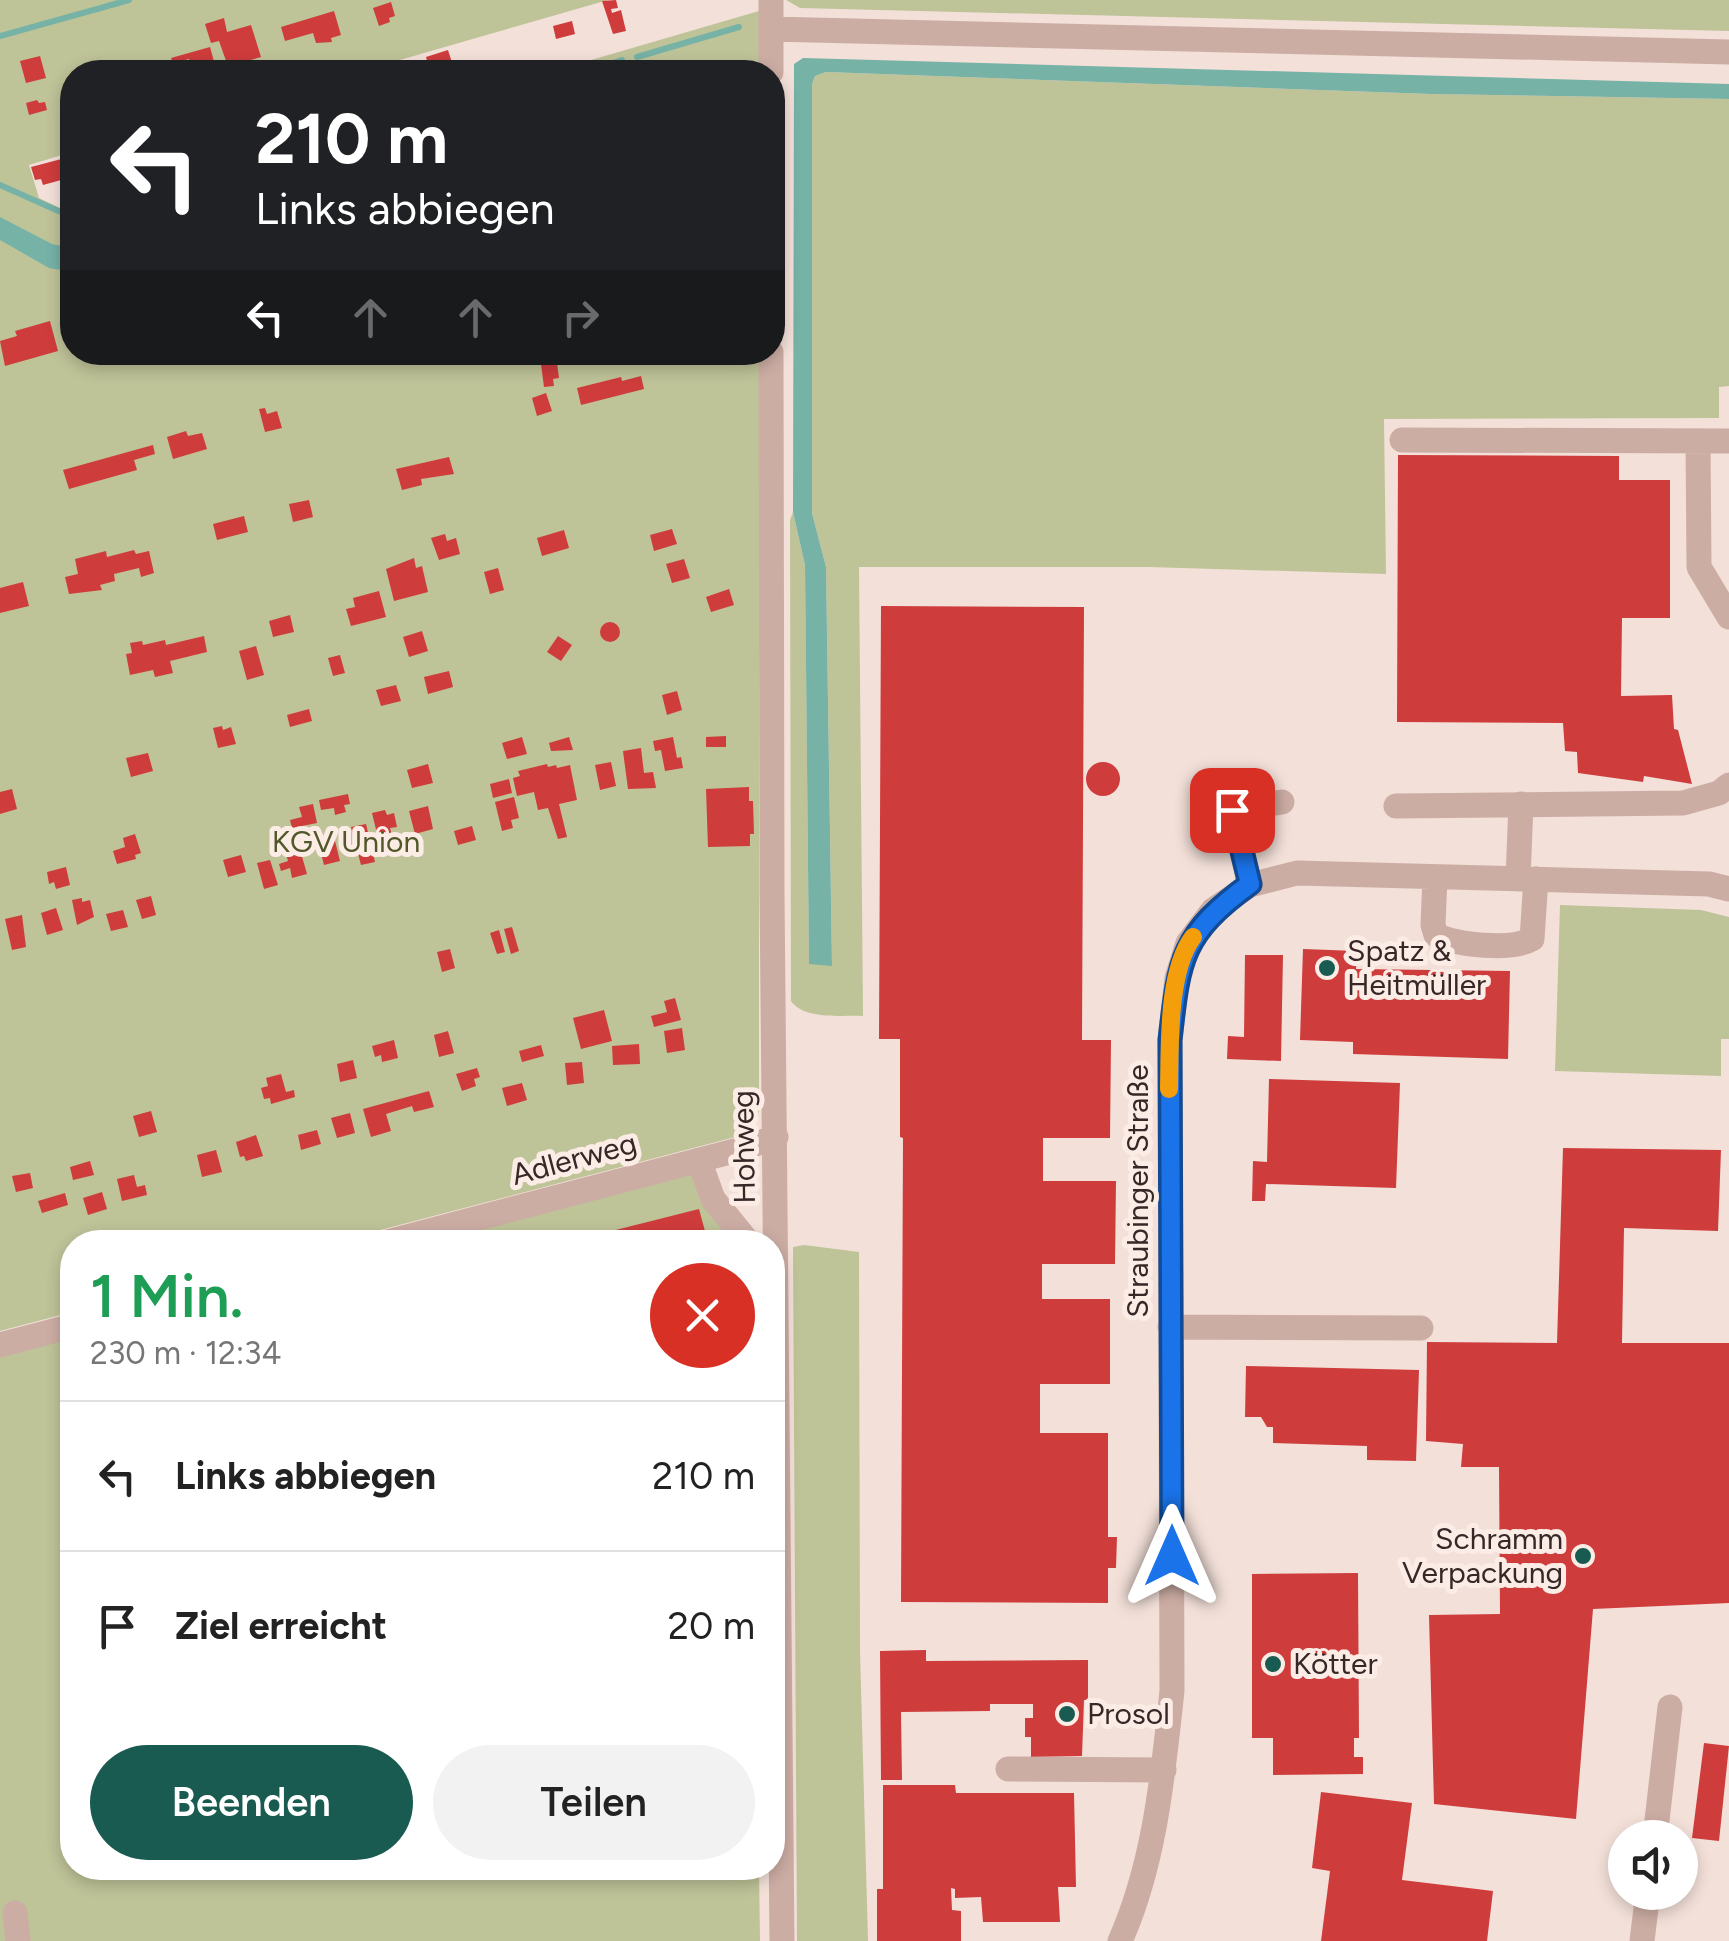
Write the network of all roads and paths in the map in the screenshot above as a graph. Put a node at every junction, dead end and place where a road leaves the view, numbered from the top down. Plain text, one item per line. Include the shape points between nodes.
1 (770, 0) edge
2 (770, 29) junction
3 (1729, 52) edge
4 (771, 60) edge
5 (771, 365) edge
6 (1402, 440) dead end
7 (1698, 441) junction
8 (1729, 441) edge
9 (1729, 617) edge
10 (1729, 785) edge
11 (1282, 802) dead end
12 (1521, 804) junction
13 (1396, 806) dead end
14 (1435, 876) junction
15 (1527, 879) junction
16 (1250, 884) junction
17 (1729, 889) edge
18 (776, 1136) junction
19 (699, 1160) junction
20 (433, 1230) edge
21 (738, 1230) edge
22 (775, 1230) edge
23 (1170, 1327) junction
24 (1421, 1328) dead end
25 (60, 1329) edge
26 (0, 1345) edge
27 (1670, 1707) dead end
28 (1008, 1769) dead end
29 (1164, 1770) junction
30 (1657, 1820) edge
31 (781, 1880) edge
32 (1646, 1910) edge
33 (15, 1913) dead end
34 (18, 1941) edge
35 (782, 1941) edge
36 (1120, 1941) edge
37 (1642, 1941) edge

1 - 2 street
2 - 3 street
2 - 4 street
5 - 18 street, Hohweg
6 - 7 street
7 - 8 street
7 - 9 street via 1699,568
10 - 12 street via 1683,803
11 - 16 street via 1232,810
12 - 13 street
12 - 15 street
14 - 15 street, Straubinger Straße
14 - 15 street via 1436,935 1452,942 1522,945 1532,940
14 - 16 street, Straubinger Straße via 1297,873
15 - 17 street, Straubinger Straße
16 - 23 street, Straubinger Straße via 1205,921 1188,943 1177,978 1170,1040
18 - 19 street, Adlerweg
18 - 22 street, Hohweg
19 - 20 street, Adlerweg
19 - 21 street via 713,1200
23 - 24 street
23 - 29 street, Straubinger Straße via 1172,1690
25 - 26 street
27 - 30 street
28 - 29 street
29 - 36 street, Straubinger Straße via 1148,1857
31 - 35 street, Hohweg
32 - 37 street
33 - 34 street

